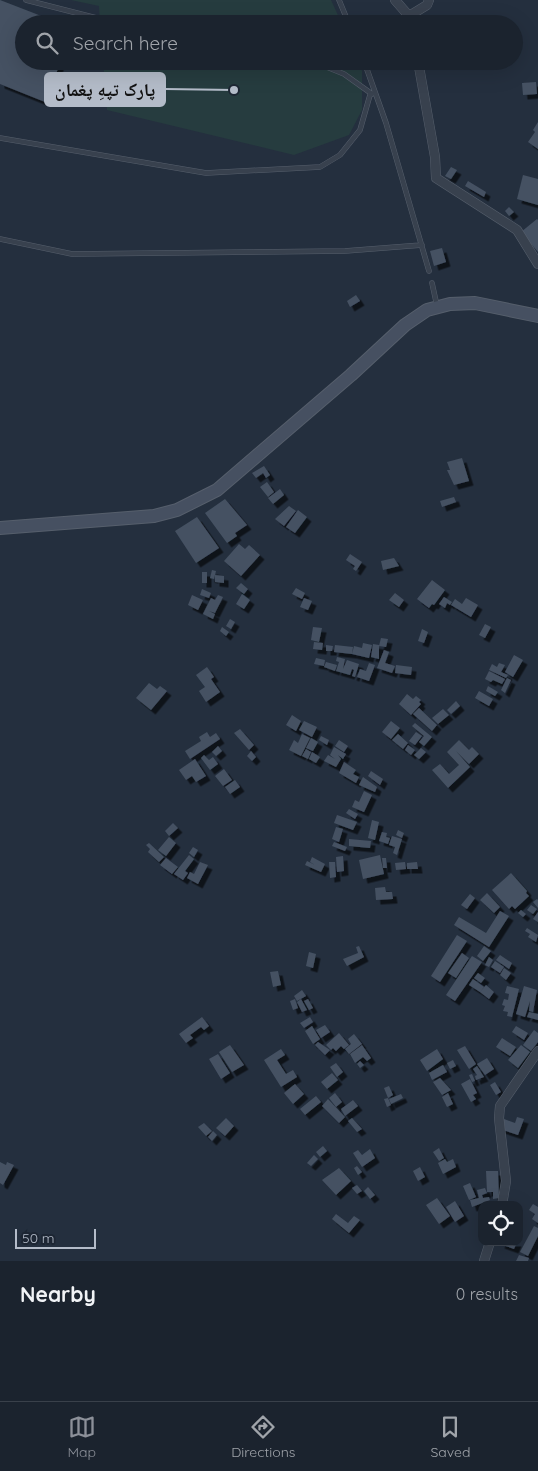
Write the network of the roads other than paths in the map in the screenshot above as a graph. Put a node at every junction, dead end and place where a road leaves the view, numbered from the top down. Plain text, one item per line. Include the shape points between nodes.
1 (26, 0) edge
2 (339, 0) edge
3 (395, 0) edge
4 (429, 0) edge
5 (85, 15) edge
6 (345, 15) edge
7 (406, 15) edge
8 (416, 15) edge
9 (334, 70) edge
10 (367, 70) edge
11 (420, 70) edge
12 (376, 94) junction
13 (370, 95) junction
14 (0, 138) edge
15 (0, 239) edge
16 (422, 245) junction
17 (538, 264) edge
18 (429, 272) dead end
19 (432, 282) dead end
20 (438, 307) junction
21 (538, 316) edge
22 (0, 528) edge
23 (538, 1051) edge
24 (503, 1201) edge
25 (489, 1246) edge
26 (484, 1261) edge

1 - 5 lane
2 - 6 lane
3 - 7 street
4 - 8 street
9 - 13 lane
10 - 12 lane
11 - 17 street via 436,178 517,230
12 - 13 lane
12 - 16 lane
13 - 14 lane via 360,130 340,155 320,167 206,173
15 - 16 lane via 72,254 345,251
16 - 18 lane
19 - 20 lane
20 - 21 main road via 475,303
20 - 22 main road via 427,310 406,325 279,438 199,501 154,516
23 - 24 street via 500,1106 506,1181
25 - 26 street

